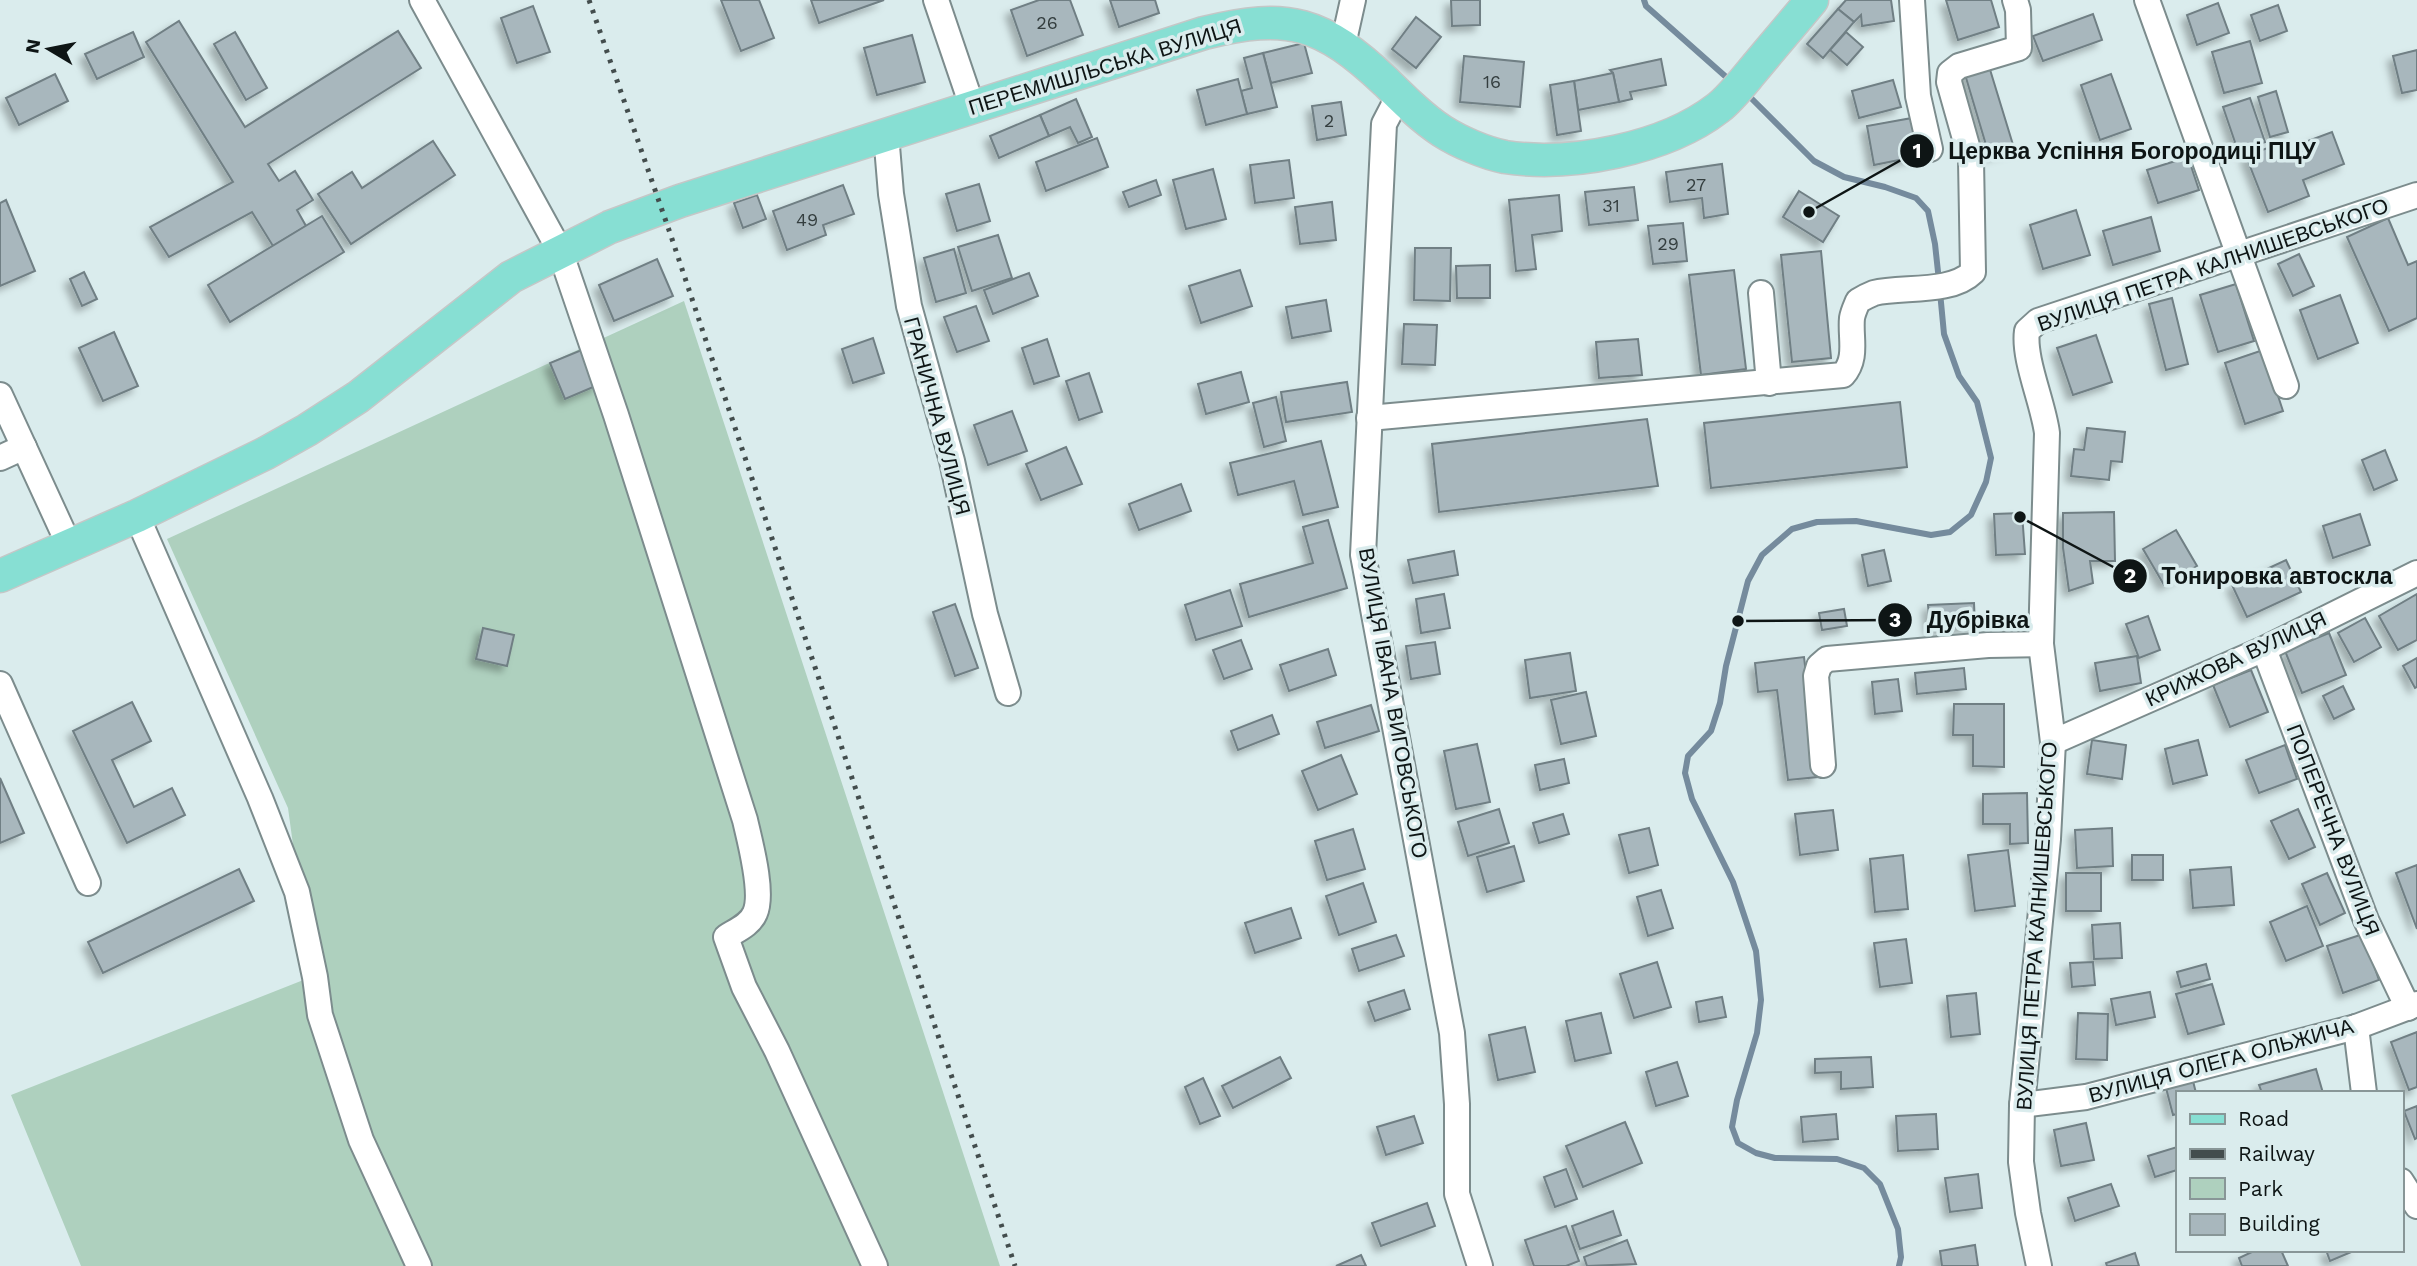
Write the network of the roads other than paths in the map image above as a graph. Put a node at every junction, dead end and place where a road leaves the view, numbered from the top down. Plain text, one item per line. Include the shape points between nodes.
1 (422, 0) edge
2 (936, 0) edge
3 (1353, 0) edge
4 (1812, 0) edge
5 (1912, 0) edge
6 (2015, 0) edge
7 (2147, 0) edge
8 (1343, 45) junction
9 (1399, 95) junction
10 (972, 106) junction
11 (886, 134) junction
12 (1930, 149) dead end
13 (2417, 195) edge
14 (559, 251) junction
15 (2239, 255) junction
16 (1761, 293) dead end
17 (1769, 383) junction
18 (2286, 386) dead end
19 (0, 395) edge
20 (1369, 418) junction
21 (24, 447) junction
22 (0, 458) edge
23 (137, 516) junction
24 (69, 545) junction
25 (2417, 573) edge
26 (0, 576) edge
27 (2041, 644) junction
28 (2264, 649) junction
29 (0, 684) edge
30 (1008, 693) dead end
31 (2053, 742) junction
32 (1824, 765) dead end
33 (88, 883) dead end
34 (2413, 1006) edge
35 (2356, 1027) junction
36 (2364, 1091) edge
37 (2022, 1105) junction
38 (2403, 1184) edge
39 (2417, 1206) edge
40 (419, 1266) edge
41 (875, 1266) edge
42 (1480, 1266) edge
43 (2039, 1266) edge

1 - 14 street
2 - 10 street
3 - 8 street
4 - 9 main road, ПЕРЕМИШЛЬСЬКА ВУЛИЦЯ via 1720,107 1693,125 1651,142 1565,159 1503,156 1442,131
5 - 12 street via 1918,96
6 - 17 street via 2019,48 1959,66 1950,73 1971,160 1973,272 1957,282 1873,293 1858,301 1852,316 1850,367 1843,374
7 - 15 street
8 - 9 main road, ПЕРЕМИШЛЬСЬКА ВУЛИЦЯ
8 - 10 main road, ПЕРЕМИШЛЬСЬКА ВУЛИЦЯ via 1296,25 1240,24
9 - 20 street, ВУЛИЦЯ ІВАНА ВИГОВСЬКОГО via 1384,124
10 - 11 main road, ПЕРЕМИШЛЬСЬКА ВУЛИЦЯ
11 - 14 main road, ПЕРЕМИШЛЬСЬКА ВУЛИЦЯ via 610,226
11 - 30 street, ГРАНИЧНА ВУЛИЦЯ via 909,306
13 - 15 street, ВУЛИЦЯ ПЕТРА КАЛНИШЕВСЬКОГО
14 - 23 main road, ПЕРЕМИШЛЬСЬКА ВУЛИЦЯ via 511,277 368,389 307,430
14 - 41 street via 617,415 746,820 754,858 756,911 748,923 726,937 744,987
15 - 18 street
15 - 27 street, ВУЛИЦЯ ПЕТРА КАЛНИШЕВСЬКОГО via 2038,321 2027,331 2025,343 2047,433
16 - 17 street
17 - 20 street
19 - 21 street
20 - 42 street, ВУЛИЦЯ ІВАНА ВИГОВСЬКОГО via 1363,555 1452,1033 1457,1194
21 - 22 street
21 - 24 street
23 - 24 main road, ПЕРЕМИШЛЬСЬКА ВУЛИЦЯ
23 - 40 street via 297,892 320,1015 361,1140
24 - 26 main road, ПЕРЕМИШЛЬСЬКА ВУЛИЦЯ
25 - 28 street, КРИЖОВА ВУЛИЦЯ
27 - 31 street, ВУЛИЦЯ ПЕТРА КАЛНИШЕВСЬКОГО
27 - 32 street via 1827,659 1816,676
28 - 31 street, КРИЖОВА ВУЛИЦЯ
28 - 34 street, ПОПЕРЕЧНА ВУЛИЦЯ via 2366,920
29 - 33 street
31 - 37 street, ВУЛИЦЯ ПЕТРА КАЛНИШЕВСЬКОГО
34 - 35 street, ВУЛИЦЯ ОЛЕГА ОЛЬЖИЧА
35 - 36 street
35 - 37 street, ВУЛИЦЯ ОЛЕГА ОЛЬЖИЧА via 2086,1097
37 - 43 street, ВУЛИЦЯ ПЕТРА КАЛНИШЕВСЬКОГО via 2021,1162
38 - 39 street

